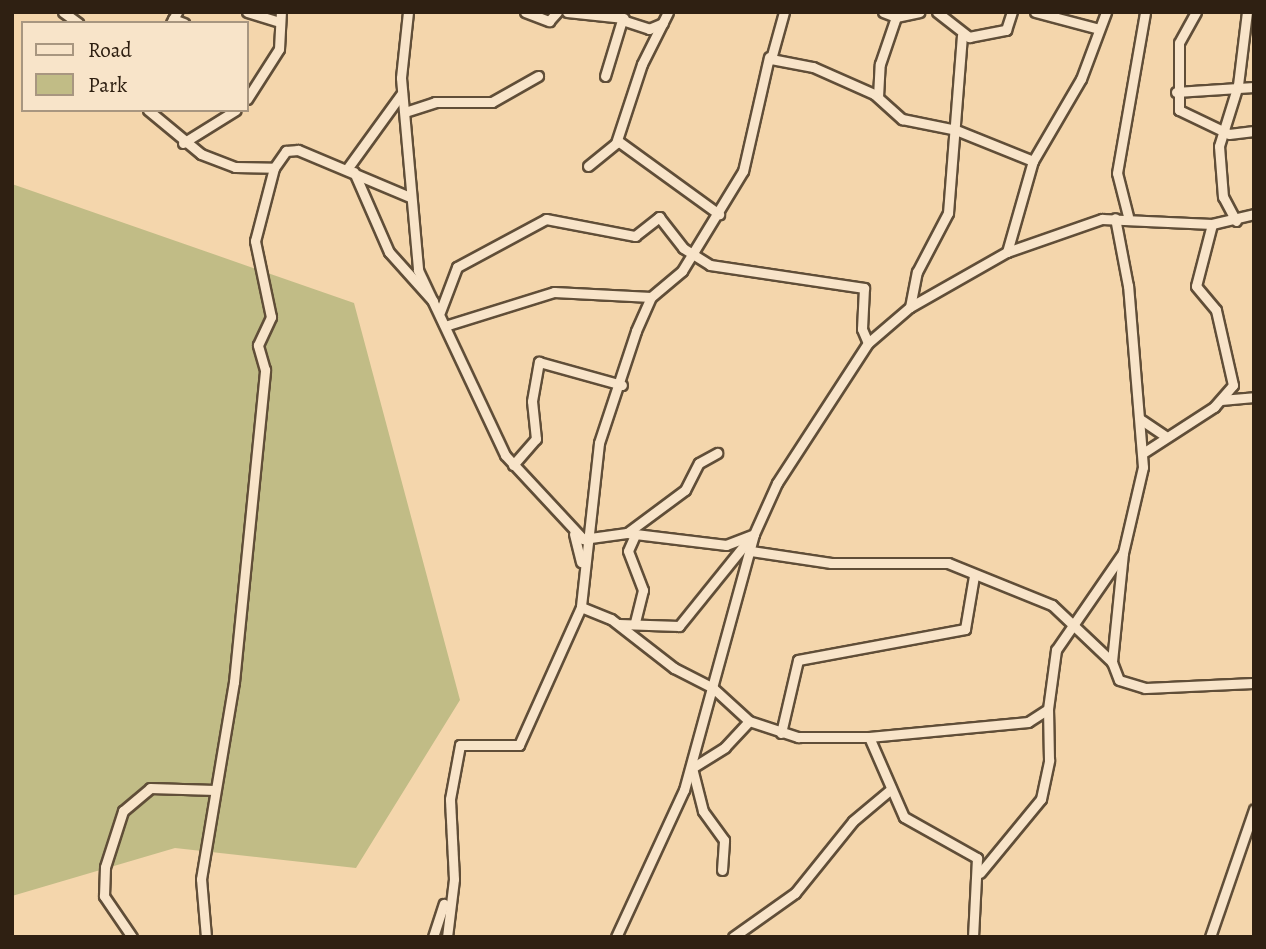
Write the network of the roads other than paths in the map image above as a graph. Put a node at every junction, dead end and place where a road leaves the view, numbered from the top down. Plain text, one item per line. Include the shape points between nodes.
1 (247, 12) edge
2 (408, 12) edge
3 (525, 12) edge
4 (557, 12) edge
5 (567, 12) edge
6 (668, 12) edge
7 (784, 12) edge
8 (883, 12) edge
9 (919, 12) edge
10 (937, 12) edge
11 (1012, 12) edge
12 (1035, 12) edge
13 (1106, 12) edge
14 (1145, 12) edge
15 (1247, 12) edge
16 (1189, 14) edge
17 (280, 17) edge
18 (896, 17) junction
19 (624, 18) junction
20 (663, 23) junction
21 (1099, 29) junction
22 (965, 39) junction
23 (769, 57) junction
24 (538, 76) dead end
25 (605, 76) dead end
26 (1238, 85) junction
27 (1254, 87) edge
28 (1176, 92) junction
29 (402, 93) junction
30 (248, 97) edge
31 (878, 97) junction
32 (150, 112) edge
33 (233, 112) edge
34 (405, 112) junction
35 (957, 130) junction
36 (1254, 131) edge
37 (1225, 134) junction
38 (618, 141) junction
39 (183, 143) junction
40 (1033, 161) junction
41 (588, 166) dead end
42 (274, 168) junction
43 (350, 170) junction
44 (410, 197) junction
45 (719, 214) junction
46 (1254, 214) edge
47 (1128, 216) junction
48 (1115, 218) junction
49 (1236, 221) junction
50 (1212, 224) junction
51 (1007, 252) junction
52 (692, 255) junction
53 (651, 297) junction
54 (434, 302) junction
55 (910, 307) junction
56 (440, 312) junction
57 (449, 326) junction
58 (868, 343) junction
59 (622, 385) junction
60 (1254, 397) edge
61 (1222, 400) junction
62 (1140, 419) junction
63 (1165, 436) junction
64 (717, 453) dead end
65 (1143, 453) junction
66 (513, 465) junction
67 (574, 534) junction
68 (631, 534) junction
69 (754, 534) junction
70 (588, 540) junction
71 (751, 551) junction
72 (1123, 553) junction
73 (583, 574) junction
74 (974, 576) junction
75 (581, 607) junction
76 (635, 621) junction
77 (619, 624) junction
78 (1073, 625) junction
79 (1112, 662) junction
80 (1254, 683) edge
81 (713, 688) junction
82 (1048, 709) junction
83 (748, 721) junction
84 (781, 733) junction
85 (869, 737) junction
86 (692, 768) junction
87 (215, 790) junction
88 (890, 790) junction
89 (1254, 809) edge
90 (722, 870) dead end
91 (980, 873) junction
92 (452, 886) junction
93 (132, 937) edge
94 (206, 937) edge
95 (433, 937) edge
96 (447, 937) edge
97 (616, 937) edge
98 (733, 937) edge
99 (973, 937) edge
100 (1210, 937) edge

1 - 17 street
2 - 29 street
3 - 4 street via 549,21
5 - 19 street
6 - 20 street
7 - 23 street
8 - 18 street
9 - 18 street
10 - 22 street
11 - 22 street via 1006,30
12 - 21 street
13 - 21 street
14 - 47 street via 1117,173
15 - 26 street
16 - 28 street via 1179,43
17 - 30 street via 278,49
18 - 31 street via 879,69
19 - 20 street via 649,29
19 - 25 street
20 - 38 street via 642,64
21 - 40 street via 1081,79
22 - 35 street
23 - 31 street via 813,67
23 - 45 street via 754,103 750,152
24 - 34 street via 492,102 435,102
26 - 27 street
26 - 28 street
26 - 37 street
28 - 37 street via 1181,112
29 - 34 street
29 - 43 street
31 - 35 street via 902,119
32 - 39 street
33 - 39 street
34 - 44 street
35 - 40 street
35 - 55 street via 947,221 920,264
36 - 37 street
37 - 49 street via 1221,187
38 - 41 street via 606,158
38 - 45 street
39 - 42 street via 235,167
40 - 51 street
42 - 43 street via 286,151 298,150
42 - 87 street via 255,241 271,317 258,345 265,370 234,682
43 - 44 street
43 - 54 street via 388,252
44 - 54 street via 418,270
45 - 52 street
46 - 49 street
47 - 48 street
47 - 50 street
48 - 51 street
48 - 62 street
49 - 50 street
50 - 61 street via 1196,286 1216,310 1220,342 1234,371 1233,385
51 - 55 street
52 - 53 street
52 - 56 street via 661,217 635,236 551,217 457,267
52 - 58 street via 720,268 864,288 862,329
53 - 57 street via 554,292
53 - 59 street
54 - 56 street
55 - 58 street
56 - 57 street
57 - 66 street
58 - 69 street via 778,484
59 - 66 street via 539,362 532,401 536,439
59 - 70 street via 599,443
60 - 61 street
61 - 63 street
62 - 63 street
62 - 65 street
63 - 65 street
64 - 68 street via 699,463 685,490
65 - 72 street via 1134,524
66 - 67 street
67 - 70 street
67 - 73 street
68 - 69 street via 726,545
68 - 70 street
68 - 76 street via 628,551 643,586
69 - 71 street
69 - 76 street via 729,557 679,626
70 - 73 street
71 - 74 street via 824,563 942,562
71 - 81 street
72 - 78 street
72 - 79 street
73 - 75 street
74 - 78 street via 1047,602
74 - 84 street via 965,629 801,657 791,670
75 - 77 street
75 - 92 street via 519,746 460,745 449,812
76 - 77 street
77 - 81 street via 674,668
78 - 79 street
78 - 82 street via 1056,650
79 - 80 street via 1119,680 1137,688
81 - 83 street
81 - 86 street
82 - 85 street via 1028,722
82 - 91 street via 1049,760 1041,799
83 - 84 street
83 - 86 street via 725,747
84 - 85 street
85 - 88 street
86 - 90 street via 703,811 724,840
86 - 97 street via 654,864
87 - 93 street via 150,788 124,811 107,858 104,896
87 - 94 street via 201,879
88 - 91 street via 904,817 973,854
88 - 98 street via 853,821 794,893
89 - 100 street
91 - 99 street
92 - 95 street
92 - 96 street

